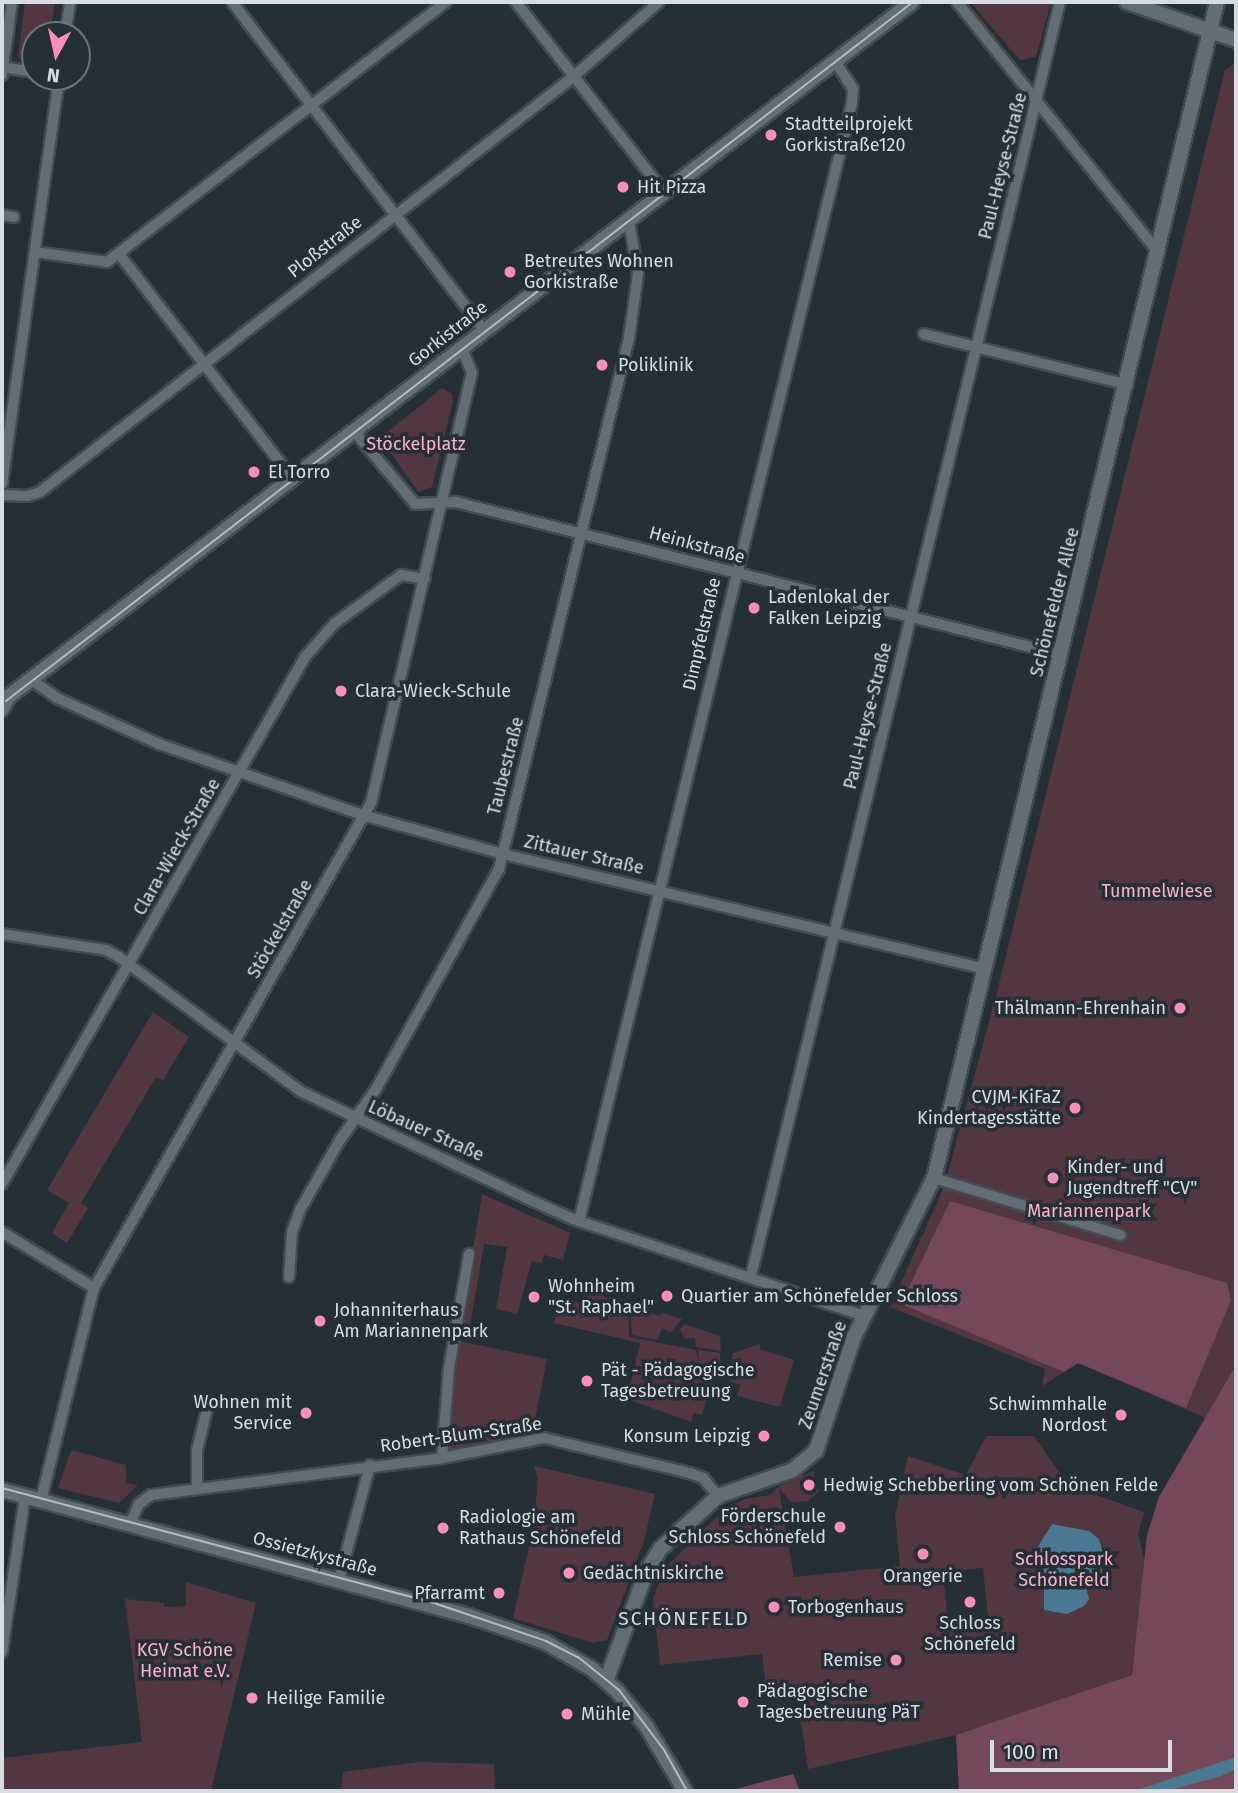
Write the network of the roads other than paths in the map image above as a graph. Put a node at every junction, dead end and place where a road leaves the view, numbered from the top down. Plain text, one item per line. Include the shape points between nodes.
1 (12, 2) edge
2 (71, 2) edge
3 (232, 2) edge
4 (446, 2) edge
5 (516, 2) edge
6 (659, 2) edge
7 (912, 2) edge
8 (957, 2) edge
9 (1060, 2) edge
10 (1127, 2) edge
11 (1217, 2) edge
12 (68, 21) edge
13 (1213, 35) junction
14 (1236, 40) edge
15 (835, 61) junction
16 (2, 70) edge
17 (21, 71) edge
18 (573, 77) junction
19 (57, 91) edge
20 (1038, 100) junction
21 (310, 106) junction
22 (664, 192) junction
23 (2, 215) edge
24 (394, 215) junction
25 (14, 217) dead end
26 (629, 220) junction
27 (34, 252) junction
28 (119, 254) junction
29 (1160, 254) junction
30 (484, 331) junction
31 (924, 334) dead end
32 (977, 347) junction
33 (461, 348) junction
34 (205, 365) junction
35 (1128, 385) junction
36 (354, 431) junction
37 (292, 478) junction
38 (2, 484) edge
39 (2, 495) edge
40 (441, 503) junction
41 (581, 532) junction
42 (734, 573) junction
43 (425, 579) junction
44 (911, 617) junction
45 (1062, 655) junction
46 (30, 680) junction
47 (4, 700) edge
48 (239, 775) junction
49 (366, 816) junction
50 (503, 854) junction
51 (658, 889) junction
52 (2, 934) edge
53 (833, 935) junction
54 (128, 967) junction
55 (985, 969) junction
56 (233, 1045) junction
57 (355, 1118) junction
58 (934, 1178) junction
59 (2, 1184) edge
60 (579, 1221) junction
61 (2, 1232) edge
62 (1121, 1235) dead end
63 (469, 1254) dead end
64 (751, 1276) junction
65 (289, 1277) dead end
66 (94, 1288) junction
67 (864, 1316) junction
68 (208, 1405) dead end
69 (442, 1458) junction
70 (369, 1465) junction
71 (197, 1489) junction
72 (2, 1490) edge
73 (718, 1496) junction
74 (25, 1497) junction
75 (41, 1500) junction
76 (130, 1524) junction
77 (339, 1580) junction
78 (2, 1652) edge
79 (606, 1681) junction
80 (685, 1791) edge

1 - 16 street
2 - 12 street
3 - 21 street
4 - 21 street
5 - 18 street
6 - 18 street, Ploßstraße
7 - 15 main road, Gorkistraße
8 - 20 street
9 - 20 street, Paul-Heyse-Straße
10 - 13 main road
11 - 13 main road, Schönefelder Allee
13 - 14 main road
13 - 29 main road, Schönefelder Allee
15 - 22 main road, Gorkistraße
15 - 42 street, Dimpfelstraße via 853,89 852,103
16 - 17 street
18 - 22 street
18 - 24 street, Ploßstraße
19 - 27 street
20 - 29 street
20 - 32 street, Paul-Heyse-Straße
21 - 24 street
21 - 28 street
22 - 26 main road, Gorkistraße
23 - 25 street
24 - 30 street
24 - 34 street, Ploßstraße
26 - 30 main road, Gorkistraße
26 - 41 street, Taubestraße via 638,254 636,298
27 - 28 street via 107,262
27 - 38 street
28 - 34 street
29 - 35 main road, Schönefelder Allee
30 - 33 main road, Gorkistraße
31 - 32 street
32 - 35 street
32 - 44 street, Paul-Heyse-Straße
33 - 36 main road, Gorkistraße
33 - 40 street, Stöckelstraße via 472,373
34 - 37 street
34 - 39 street, Ploßstraße via 40,492
35 - 45 main road, Schönefelder Allee
36 - 37 main road, Gorkistraße
36 - 40 street, Heinkstraße via 406,498 428,506
37 - 46 main road, Gorkistraße
40 - 41 street, Heinkstraße via 456,502
40 - 43 street, Stöckelstraße
41 - 42 street, Heinkstraße
41 - 50 street, Taubestraße
42 - 44 street, Heinkstraße
42 - 51 street, Dimpfelstraße
43 - 48 street, Clara-Wieck-Straße via 401,575 317,640
43 - 49 street, Stöckelstraße
44 - 45 street, Heinkstraße
44 - 53 street, Paul-Heyse-Straße
45 - 55 main road, Schönefelder Allee
46 - 47 main road, Gorkistraße
46 - 48 street, Zittauer Straße via 119,727
48 - 49 street, Zittauer Straße
48 - 54 street, Clara-Wieck-Straße
49 - 50 street, Zittauer Straße
49 - 56 street, Stöckelstraße
50 - 51 street, Zittauer Straße
50 - 57 street, Taubestraße via 492,884
51 - 53 street, Zittauer Straße
51 - 60 street, Dimpfelstraße
52 - 54 street, Löbauer Straße via 106,950
53 - 55 street, Zittauer Straße
53 - 64 street, Paul-Heyse-Straße
54 - 56 street, Löbauer Straße
54 - 59 street, Clara-Wieck-Straße
55 - 58 main road, Schönefelder Allee
56 - 57 street, Löbauer Straße via 300,1091
56 - 66 street, Stöckelstraße
57 - 60 street, Löbauer Straße
57 - 65 street, Taubestraße via 300,1210 292,1232
58 - 62 street
58 - 67 main road, Schönefelder Allee
60 - 64 street, Löbauer Straße
61 - 66 street
63 - 69 street via 449,1368
64 - 67 street, Löbauer Straße
66 - 75 street, Stöckelstraße
67 - 73 main road, Zeumerstraße via 837,1381 816,1451 793,1470
68 - 71 street via 197,1450
69 - 70 street, Robert-Blum-Straße
69 - 73 street, Robert-Blum-Straße via 544,1438 690,1473 703,1479
70 - 71 street, Robert-Blum-Straße
70 - 77 street
71 - 76 street, Robert-Blum-Straße via 151,1495 139,1504
72 - 74 main road, Ossietzkystraße
73 - 79 main road, Zeumerstraße via 677,1532 647,1570
74 - 75 main road, Ossietzkystraße
74 - 78 street
75 - 76 main road, Ossietzkystraße
76 - 77 main road, Ossietzkystraße
77 - 79 main road, Ossietzkystraße via 522,1633 564,1651
79 - 80 main road, Ossietzkystraße via 646,1726

